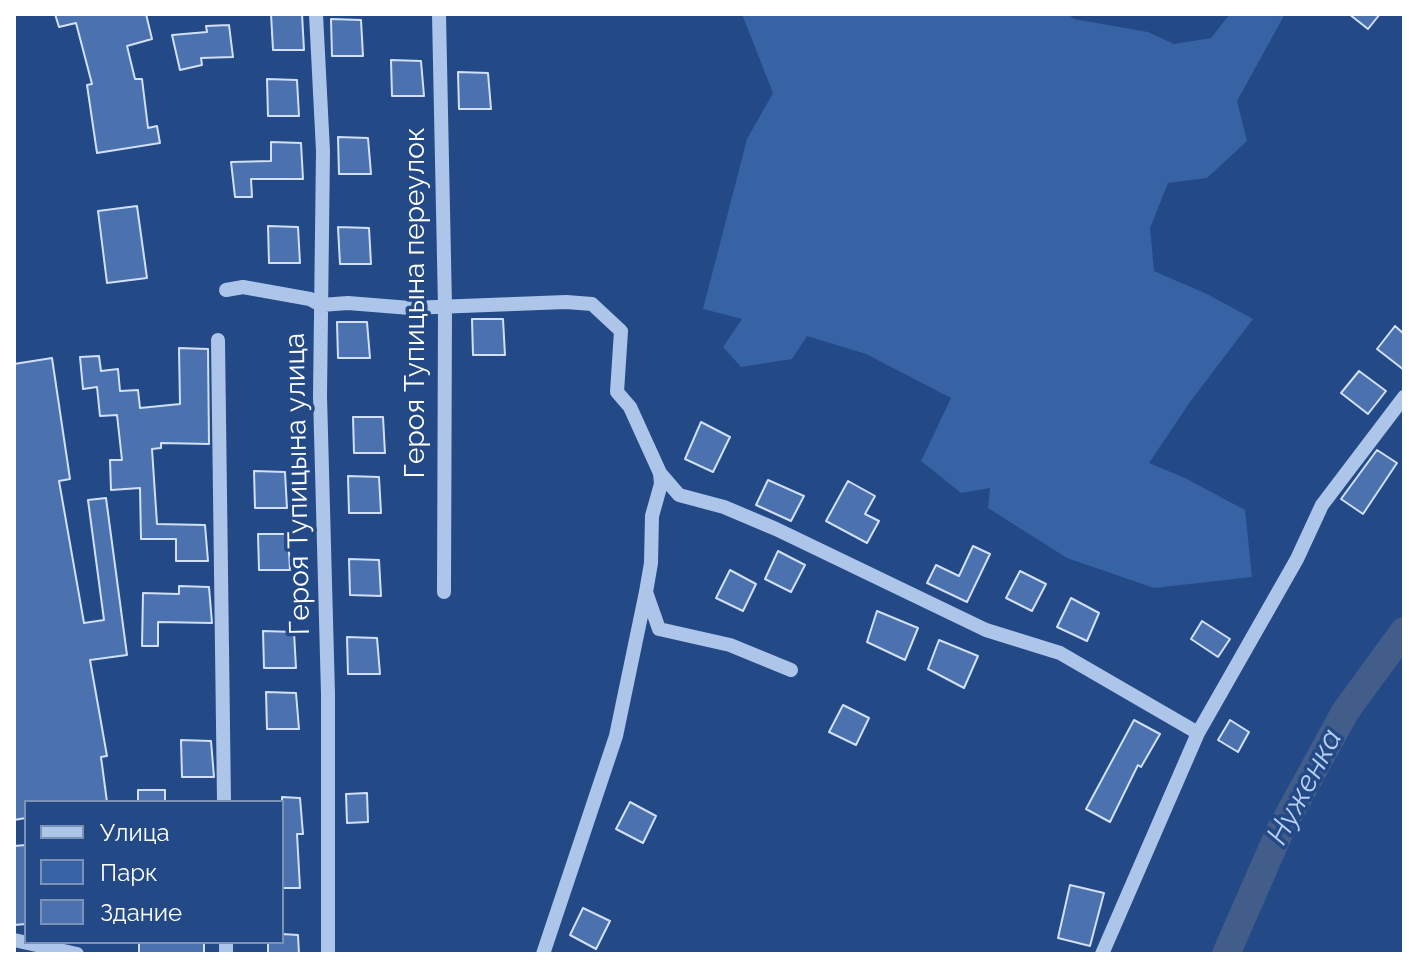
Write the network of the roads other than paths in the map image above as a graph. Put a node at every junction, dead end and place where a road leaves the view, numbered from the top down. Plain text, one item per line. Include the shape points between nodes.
1 (316, 14) edge
2 (439, 14) edge
3 (226, 290) dead end
4 (321, 305) junction
5 (445, 307) junction
6 (218, 340) dead end
7 (1404, 397) edge
8 (660, 473) junction
9 (444, 592) dead end
10 (646, 592) junction
11 (791, 670) dead end
12 (1198, 733) junction
13 (224, 800) edge
14 (31, 944) edge
15 (75, 954) edge
16 (328, 954) edge
17 (543, 954) edge
18 (1102, 954) edge

1 - 4 street, Героя Тупицына улица via 323,151
2 - 5 street, Героя Тупицына переулок
3 - 4 street via 243,287
4 - 5 street
4 - 16 street, Героя Тупицына улица
5 - 8 street via 592,304 621,331 617,392 630,407
5 - 9 street, Героя Тупицына переулок
6 - 13 street
7 - 12 street via 1322,505
8 - 10 street
8 - 12 street via 679,495 776,529 986,630 1060,653
10 - 11 street via 659,629 730,645
10 - 17 street via 616,736
12 - 18 street
14 - 15 street

